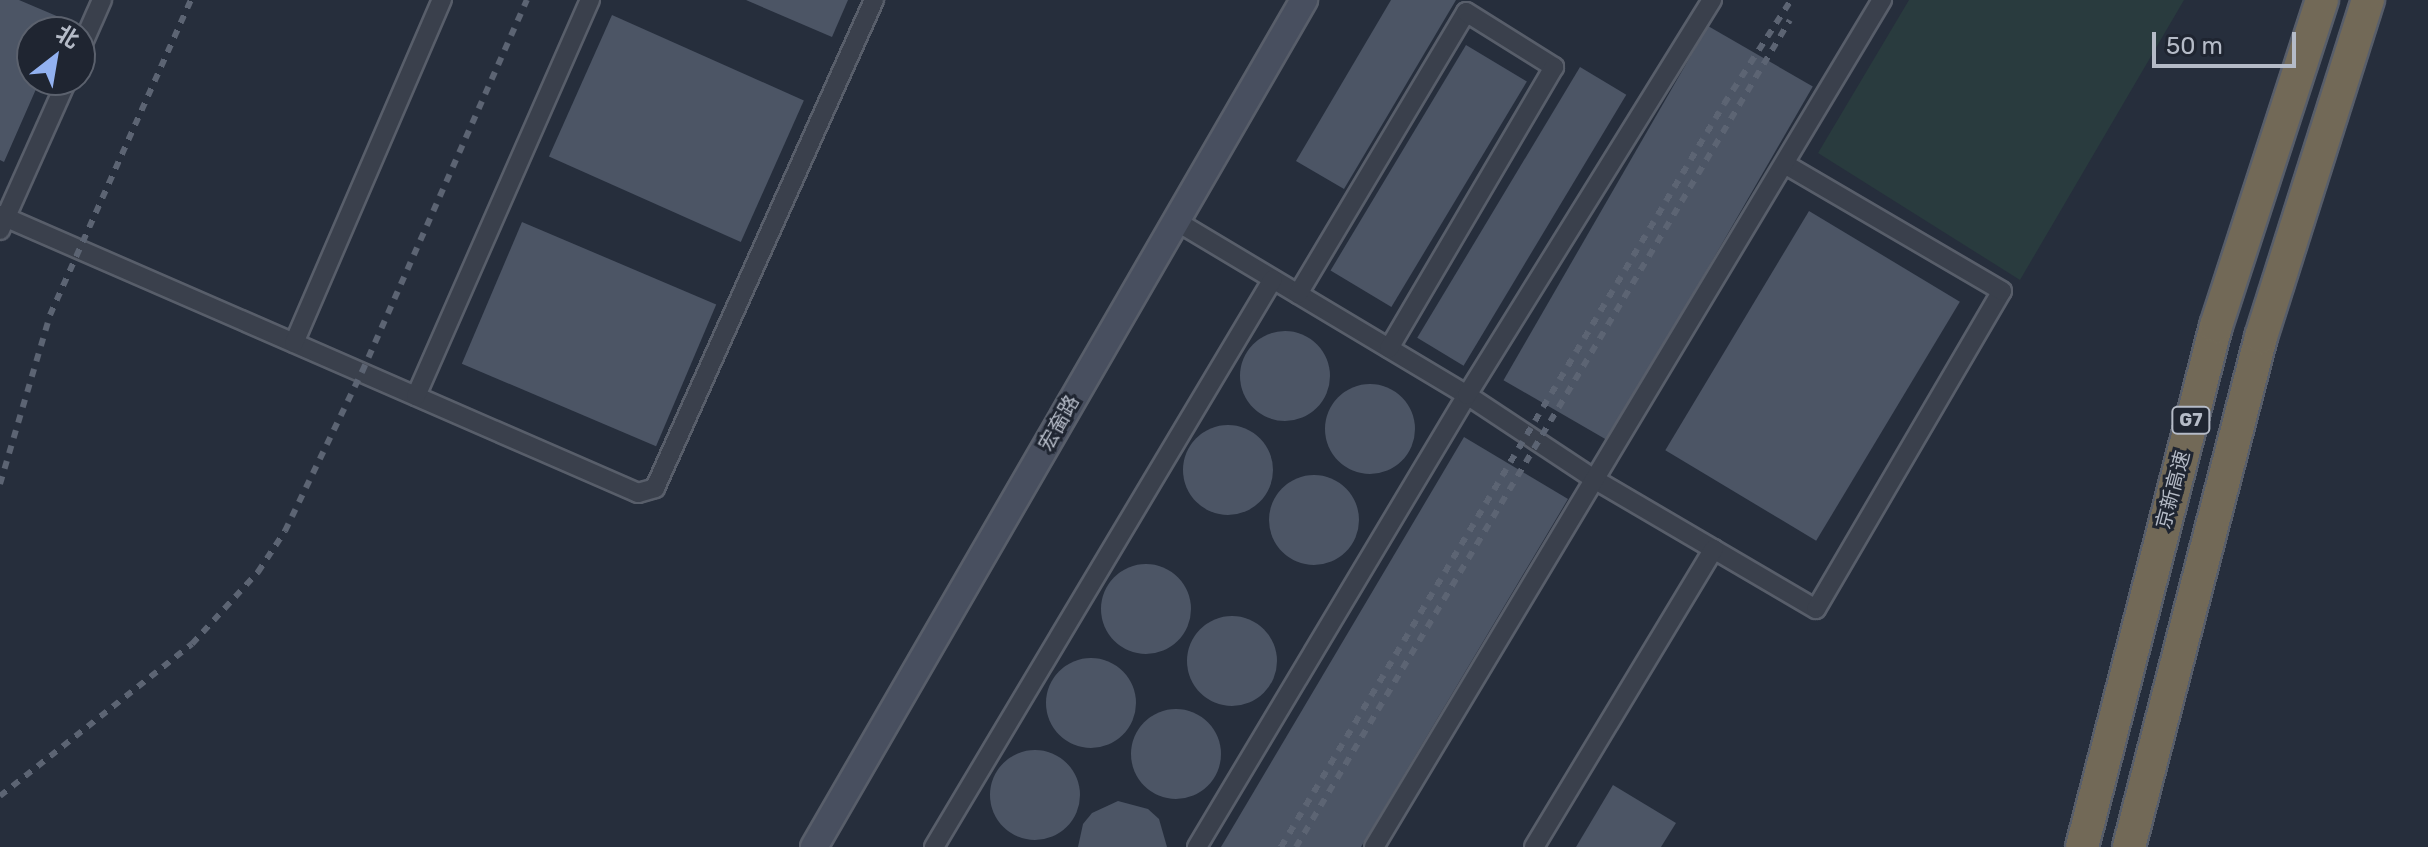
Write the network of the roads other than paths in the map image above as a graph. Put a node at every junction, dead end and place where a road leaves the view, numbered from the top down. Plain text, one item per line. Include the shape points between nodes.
1 (442, 0) edge
2 (590, 0) edge
3 (874, 0) edge
4 (1304, 0) edge
5 (1712, 0) edge
6 (1882, 0) edge
7 (2322, 0) edge
8 (2368, 0) edge
9 (60, 96) edge
10 (1785, 164) junction
11 (2, 221) edge
12 (1176, 221) junction
13 (1273, 279) junction
14 (1298, 294) junction
15 (294, 343) junction
16 (1389, 348) junction
17 (1467, 395) junction
18 (416, 396) junction
19 (1594, 479) junction
20 (1714, 549) junction
21 (814, 847) edge
22 (934, 847) edge
23 (1197, 847) edge
24 (1374, 847) edge
25 (1534, 847) edge
26 (2082, 847) edge
27 (2129, 847) edge

1 - 15 street
2 - 18 street
3 - 18 street via 655,488 638,493
4 - 12 street, 宏奤路
5 - 17 street
6 - 10 street
7 - 26 highway, 京新高速 / G7 via 2216,326
8 - 27 highway, G7 via 2261,337
9 - 11 street
10 - 19 street
10 - 20 street via 2002,291 1816,609
11 - 15 street
12 - 13 street
12 - 21 street, 宏奤路
13 - 14 street
13 - 22 street
14 - 16 street
14 - 16 street via 1466,12 1554,67
15 - 18 street
16 - 17 street
17 - 19 street
17 - 23 street
19 - 20 street
19 - 24 street
20 - 25 street

